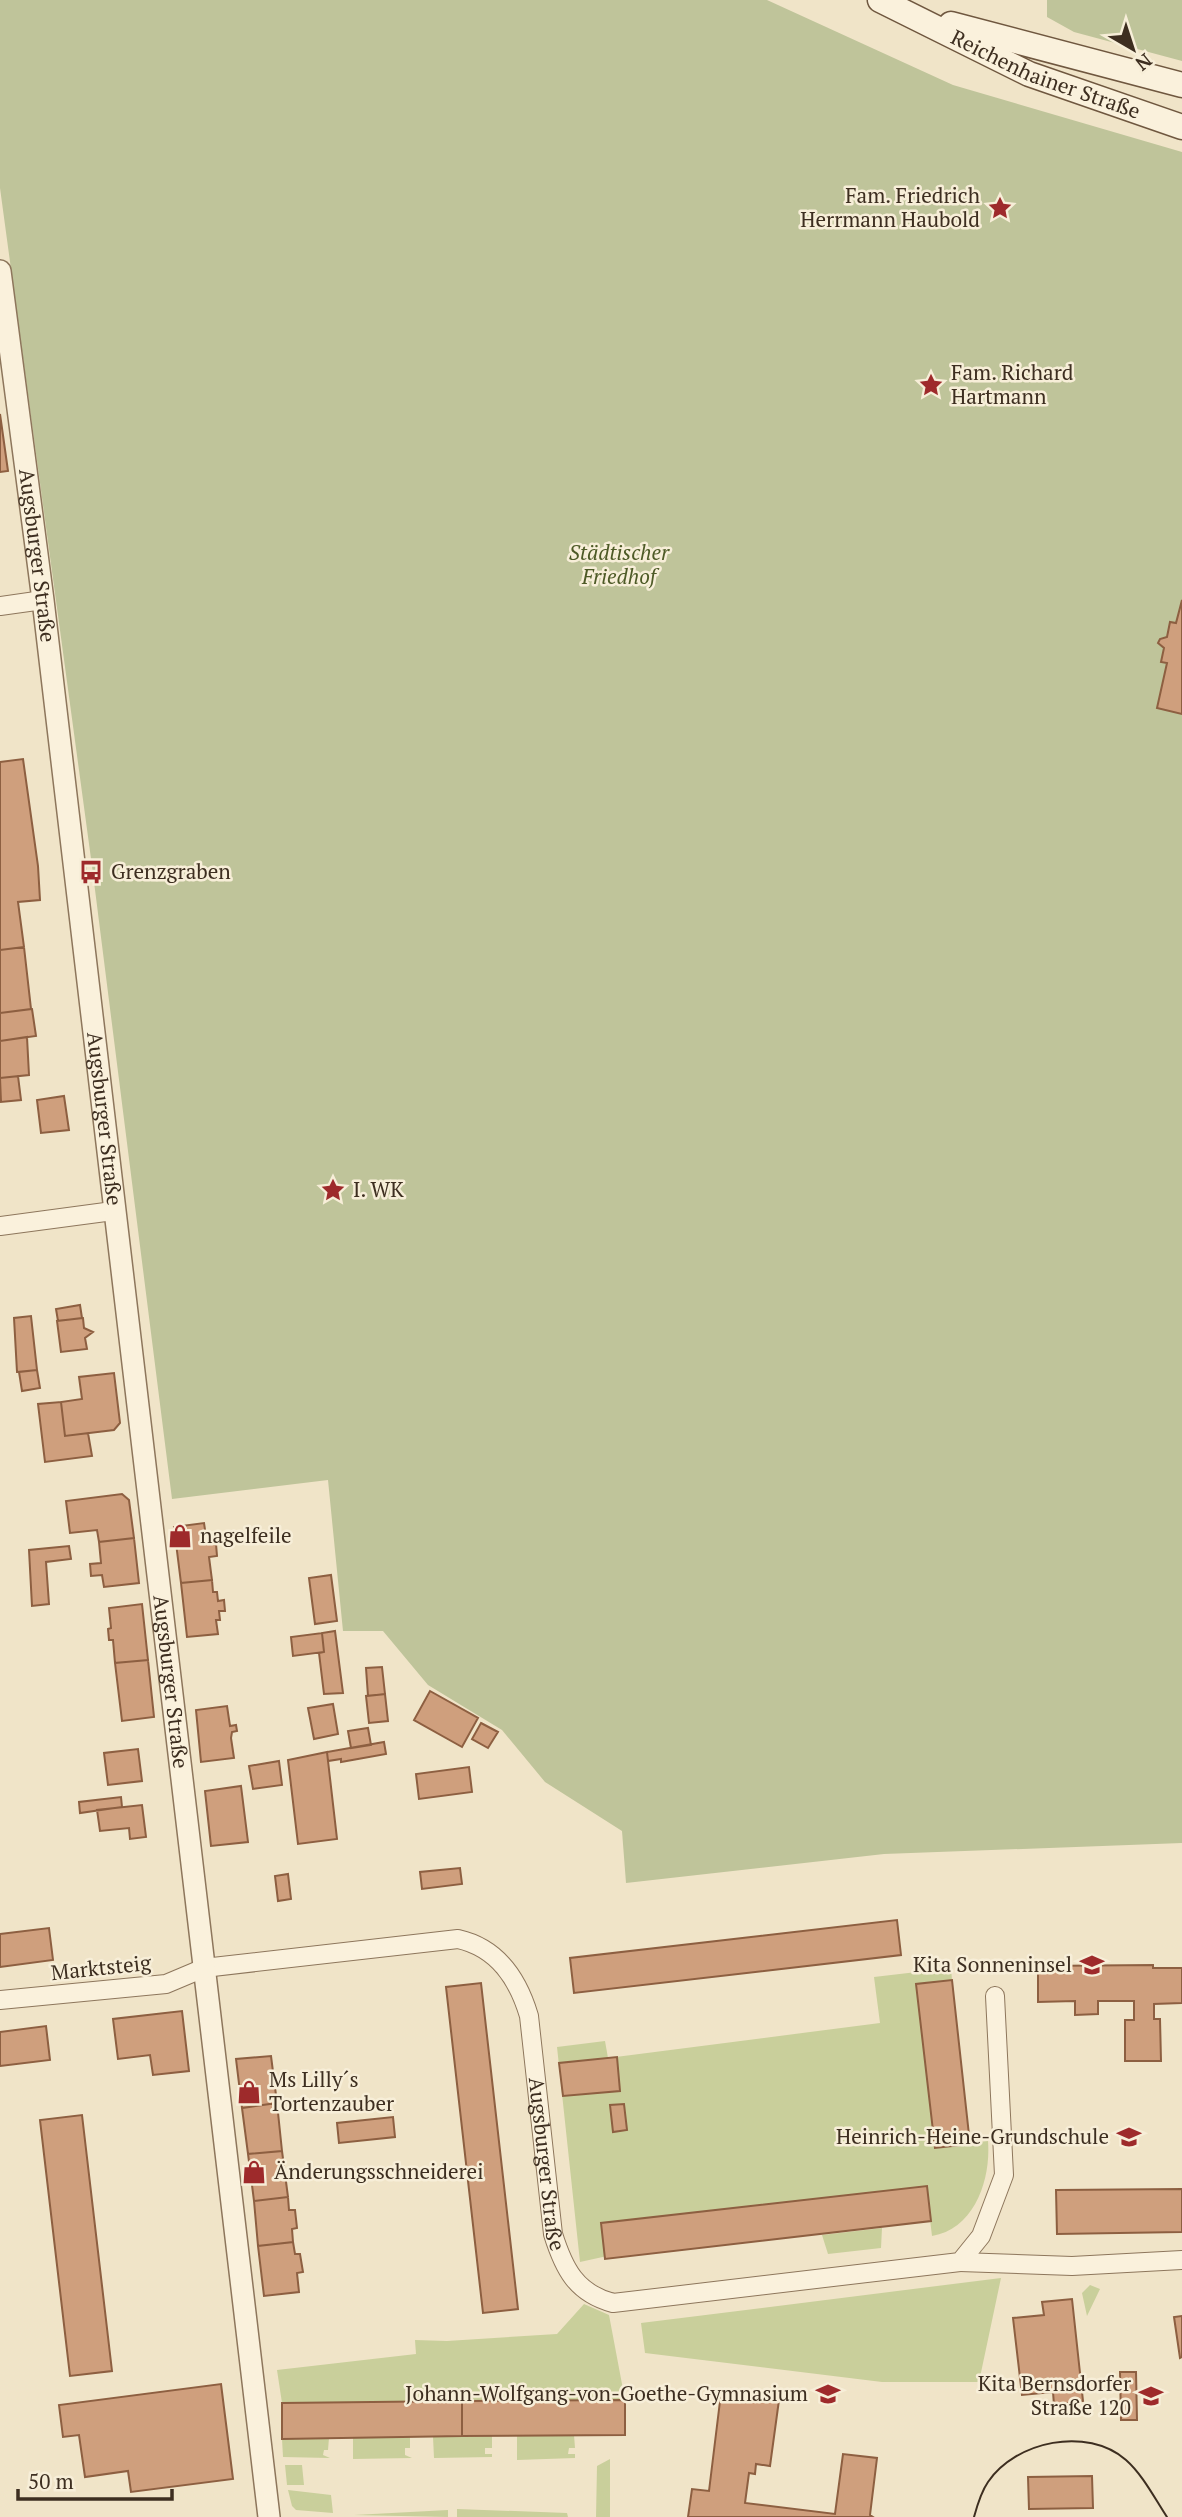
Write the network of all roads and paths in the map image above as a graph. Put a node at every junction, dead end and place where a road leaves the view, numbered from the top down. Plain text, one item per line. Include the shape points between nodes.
1 (880, 0) edge
2 (913, 14) junction
3 (1182, 85) edge
4 (1182, 127) edge
5 (0, 271) edge
6 (43, 600) junction
7 (0, 606) edge
8 (113, 1211) junction
9 (0, 1226) edge
10 (204, 1968) junction
11 (996, 1996) dead end
12 (0, 2000) edge
13 (1182, 2260) edge
14 (960, 2262) junction
15 (269, 2517) edge

1 - 2 main road, Reichenhainer Straße
2 - 3 main road, Reichenhainer Straße
2 - 4 main road, Reichenhainer Straße via 1029,74
5 - 6 street, Augsburger Straße
6 - 7 street
6 - 8 street, Augsburger Straße
8 - 9 street
8 - 10 street, Augsburger Straße
10 - 12 street, Marktsteig via 166,1984
10 - 14 street, Augsburger Straße via 458,1939 494,1954 523,1997 529,2015 553,2234 567,2272 599,2299 613,2303
10 - 15 street, Augsburger Straße
11 - 14 street via 1004,2175 981,2236
13 - 14 street, Augsburger Straße via 1060,2266

